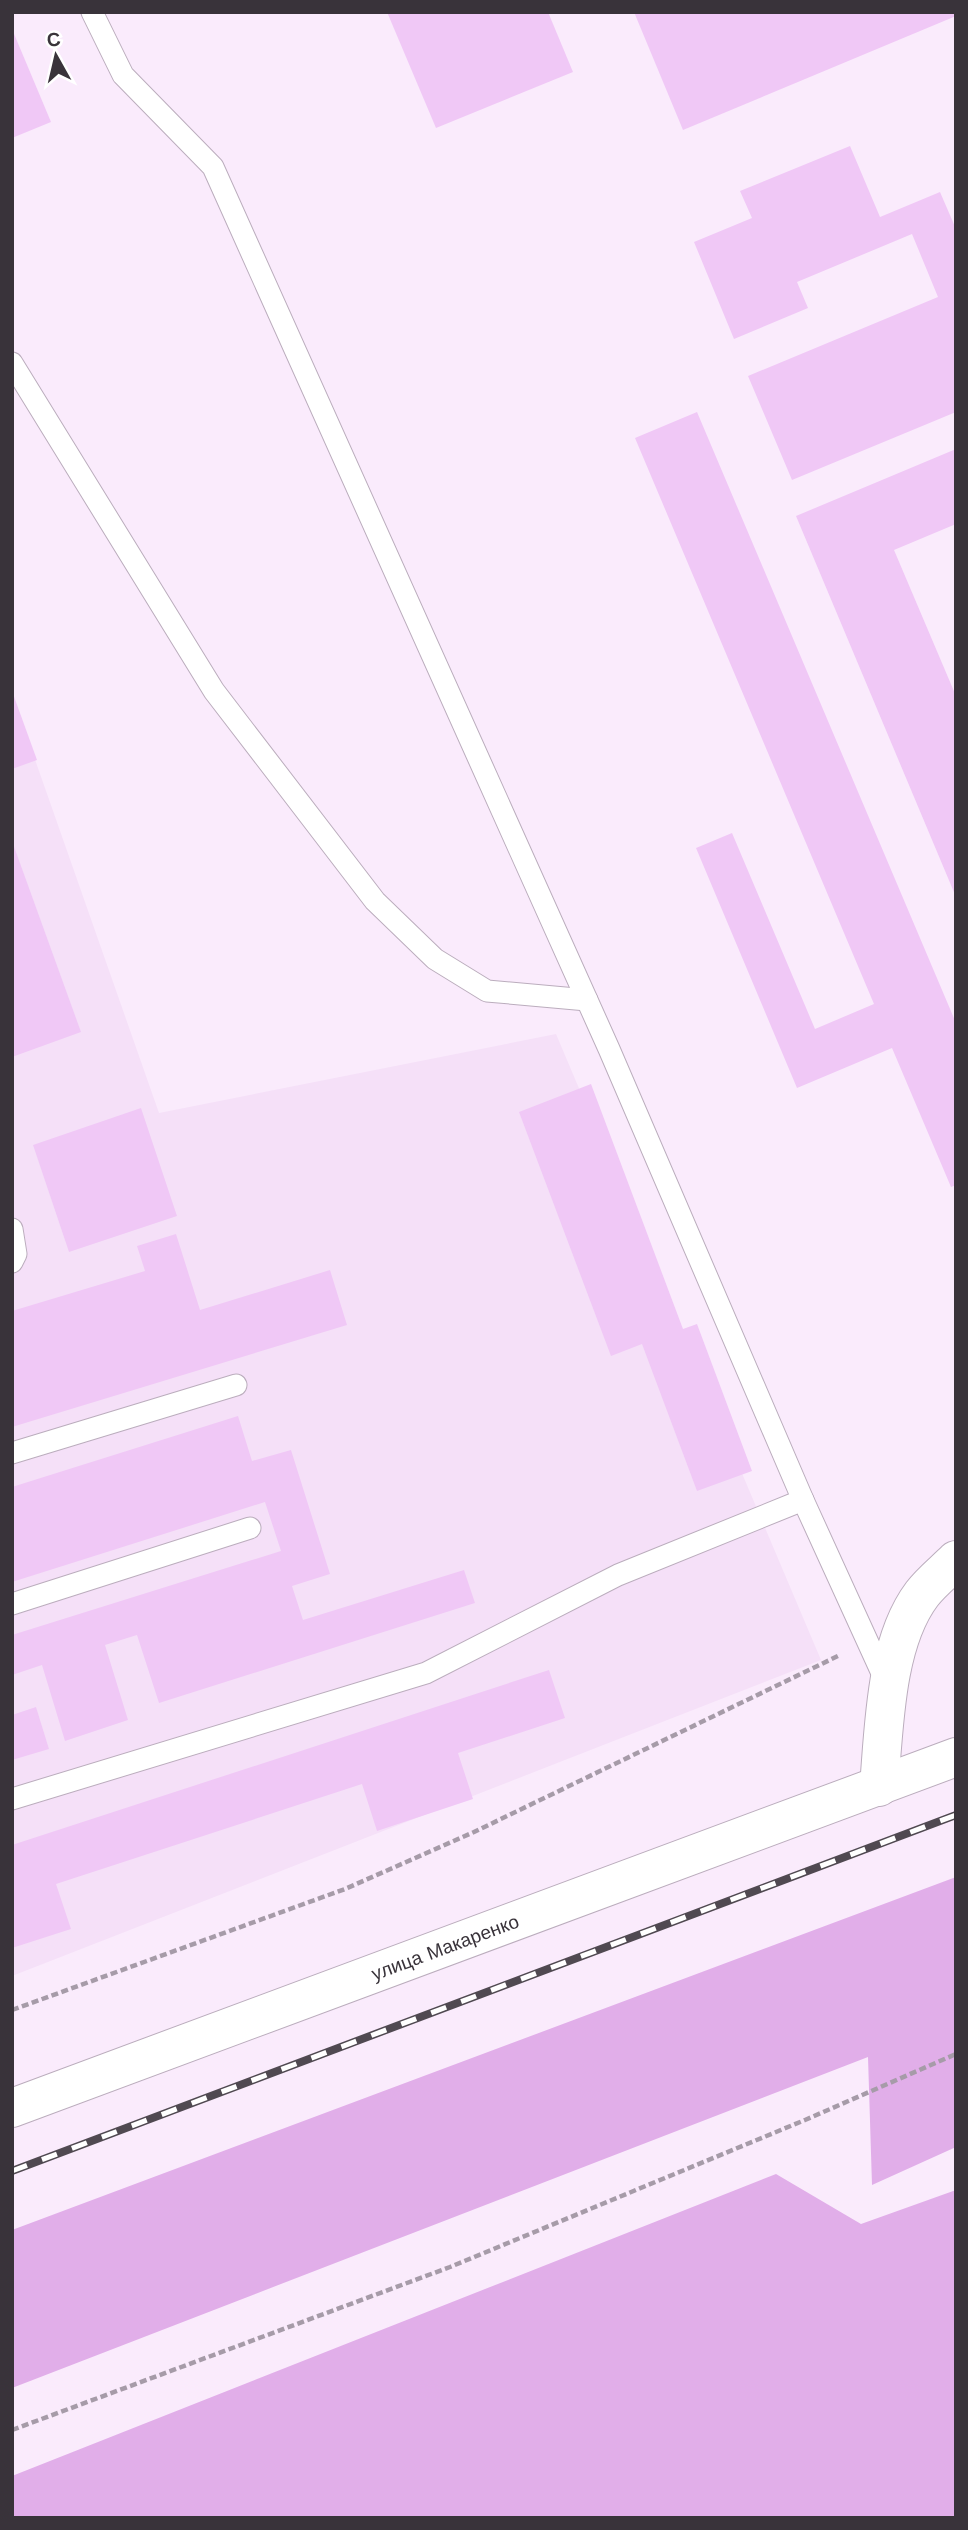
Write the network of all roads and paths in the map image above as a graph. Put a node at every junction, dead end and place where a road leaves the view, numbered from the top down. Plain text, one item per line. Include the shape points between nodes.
1 (92, 12) edge
2 (12, 363) edge
3 (587, 1000) junction
4 (12, 1229) edge
5 (12, 1262) edge
6 (236, 1385) dead end
7 (12, 1453) edge
8 (803, 1500) junction
9 (250, 1528) dead end
10 (956, 1560) edge
11 (12, 1604) edge
12 (866, 1642) junction
13 (889, 1687) junction
14 (956, 1757) edge
15 (879, 1787) junction
16 (12, 1799) edge
17 (12, 2010) edge
18 (956, 2054) edge
19 (12, 2108) edge
20 (12, 2430) edge

1 - 3 lane via 123,75 213,167
2 - 3 lane via 214,691 375,901 435,959 486,991
3 - 8 lane
4 - 5 lane via 16,1254
6 - 7 lane
8 - 12 lane
8 - 16 lane via 618,1576 426,1673
9 - 11 lane
10 - 13 main road via 921,1595 903,1632
12 - 13 lane
12 - 17 path via 474,1832 345,1889
13 - 15 main road
14 - 15 main road, улица Макаренко
15 - 19 main road, улица Макаренко
18 - 20 path via 450,2267

